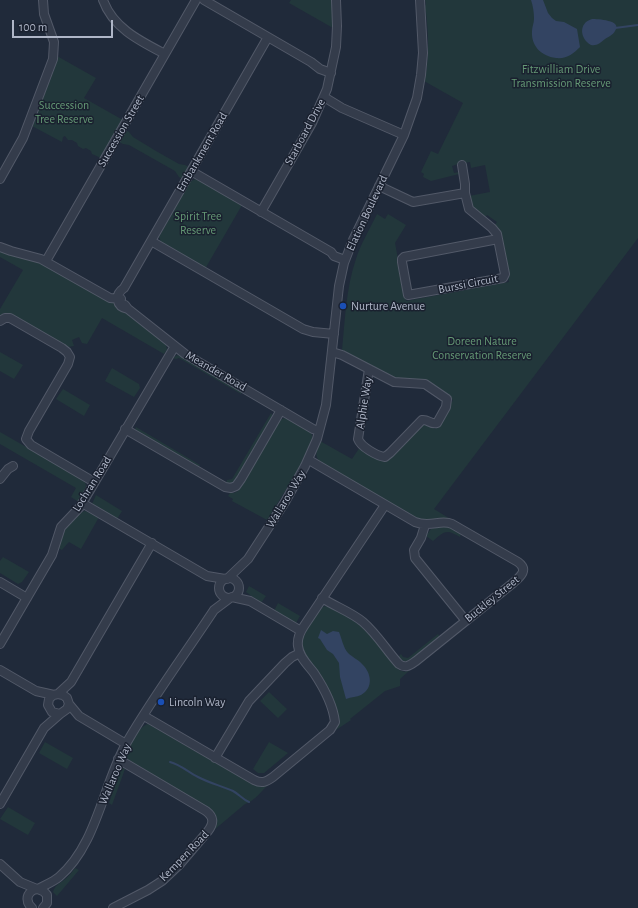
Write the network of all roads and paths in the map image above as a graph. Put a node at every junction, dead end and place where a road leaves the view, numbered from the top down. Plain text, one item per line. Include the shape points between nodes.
1 (43, 0) edge
2 (103, 0) edge
3 (196, 0) edge
4 (204, 0) edge
5 (336, 0) edge
6 (420, 0) edge
7 (268, 37) junction
8 (165, 54) junction
9 (332, 70) junction
10 (323, 100) junction
11 (404, 135) junction
12 (462, 165) dead end
13 (191, 171) junction
14 (0, 179) edge
15 (379, 186) junction
16 (465, 194) junction
17 (261, 212) junction
18 (498, 239) junction
19 (151, 241) junction
20 (0, 247) edge
21 (346, 258) junction
22 (46, 261) junction
23 (120, 298) junction
24 (0, 321) edge
25 (334, 334) junction
26 (175, 346) junction
27 (332, 352) junction
28 (369, 369) junction
29 (281, 410) junction
30 (126, 429) junction
31 (320, 430) junction
32 (309, 460) junction
33 (13, 466) dead end
34 (0, 479) edge
35 (94, 482) junction
36 (82, 503) junction
37 (384, 505) junction
38 (425, 525) junction
39 (152, 544) junction
40 (244, 563) junction
41 (207, 576) junction
42 (226, 579) junction
43 (0, 582) edge
44 (238, 587) junction
45 (219, 590) junction
46 (27, 598) junction
47 (231, 598) junction
48 (322, 598) junction
49 (250, 601) junction
50 (214, 610) junction
51 (466, 621) junction
52 (301, 631) junction
53 (0, 644) edge
54 (300, 653) junction
55 (0, 670) edge
56 (71, 682) junction
57 (36, 691) junction
58 (56, 694) junction
59 (68, 702) junction
60 (48, 706) junction
61 (62, 713) junction
62 (80, 716) junction
63 (144, 716) junction
64 (44, 728) junction
65 (126, 744) junction
66 (215, 758) junction
67 (118, 760) junction
68 (0, 804) edge
69 (0, 864) edge
70 (57, 879) junction
71 (20, 882) junction
72 (38, 889) junction
73 (27, 899) junction
74 (48, 899) junction
75 (22, 908) edge
76 (32, 908) edge
77 (43, 908) edge
78 (52, 908) edge
79 (113, 908) edge

1 - 14 street via 44,14 54,42 53,59 23,138
2 - 8 street via 110,16 119,26
3 - 8 street, Succession Street
4 - 7 street
5 - 9 street, Starboard Drive via 336,38
6 - 11 street, Elation Boulevard via 421,75 413,111
7 - 9 street via 311,62
7 - 13 street, Embankment Road
8 - 22 street, Succession Street
9 - 10 street, Starboard Drive
10 - 11 street
10 - 17 street, Starboard Drive
11 - 15 street, Elation Boulevard
12 - 16 street, Burssi Circuit
13 - 17 street
13 - 19 street, Embankment Road
15 - 16 street via 413,202
15 - 21 street, Elation Boulevard
16 - 18 street, Burssi Circuit via 469,210 495,231
17 - 21 street
18 - 18 street, Burssi Circuit via 505,274 503,278 408,295 402,262 404,257
19 - 23 street, Embankment Road
19 - 25 street via 303,329
20 - 22 street, Meander Road
21 - 25 street, Elation Boulevard
22 - 23 street, Meander Road via 110,298
23 - 26 street, Meander Road via 119,305 144,320
24 - 35 street via 10,318 69,354 68,364 26,439
25 - 27 street, Elation Boulevard
26 - 29 street, Meander Road via 191,358
26 - 30 street, Lochran Road
27 - 28 street, Alphie Way
27 - 31 street, Elation Boulevard
28 - 28 street, Alphie Way via 394,382 424,384 445,397 447,402 436,422 422,420 386,457 363,446 358,439
29 - 30 street via 241,479 231,488 225,487
29 - 31 street, Meander Road via 313,429
30 - 35 street, Lochran Road
31 - 32 street, Wallaroo Way
32 - 37 street
32 - 40 street, Wallaroo Way via 285,502
33 - 34 street
35 - 36 street, Lochran Road
36 - 39 street
36 - 46 street, Lochran Road via 61,527 52,555
37 - 38 street
37 - 48 street
38 - 51 street via 414,550 415,558
38 - 51 street, Buckley Street via 449,522 520,563 523,568 524,571 519,578
39 - 41 street
39 - 56 street
40 - 42 street, Wallaroo Way
40 - 44 street, Wallaroo Way
41 - 42 street
41 - 45 street
42 - 44 street via 233,580
42 - 45 street via 220,584
43 - 46 street
44 - 47 street via 237,594
44 - 49 street
45 - 47 street via 223,596
45 - 50 street, Wallaroo Way
46 - 53 street, Lochran Road
47 - 49 street
47 - 50 street, Wallaroo Way
48 - 51 street, Buckley Street via 362,621 403,666 411,664
48 - 52 street
49 - 52 street
50 - 63 street, Wallaroo Way
52 - 54 street via 298,643
54 - 66 street via 285,663 248,701
54 - 66 street via 325,692 335,720 333,727 273,777 263,782 254,780
55 - 57 street
56 - 58 street
56 - 59 street
57 - 58 street
57 - 60 street
58 - 59 street via 65,696
58 - 60 street via 49,699
59 - 61 street via 67,709
59 - 62 street
60 - 61 street via 55,713
60 - 64 street
61 - 62 street
61 - 64 street
62 - 65 street
63 - 65 street, Wallaroo Way
63 - 66 street
64 - 68 street
65 - 67 street, Wallaroo Way
67 - 70 street, Wallaroo Way via 86,840 72,864
67 - 79 street, Kempen Road via 206,811 213,821 208,831 168,876 148,890
69 - 71 street
70 - 72 street, Wallaroo Way
70 - 74 street, Wallaroo Way
71 - 72 street
71 - 73 street
72 - 73 street, Wallaroo Way via 30,892
72 - 74 street via 45,892
73 - 75 street
73 - 76 street
74 - 77 street, Wallaroo Way
74 - 78 street

